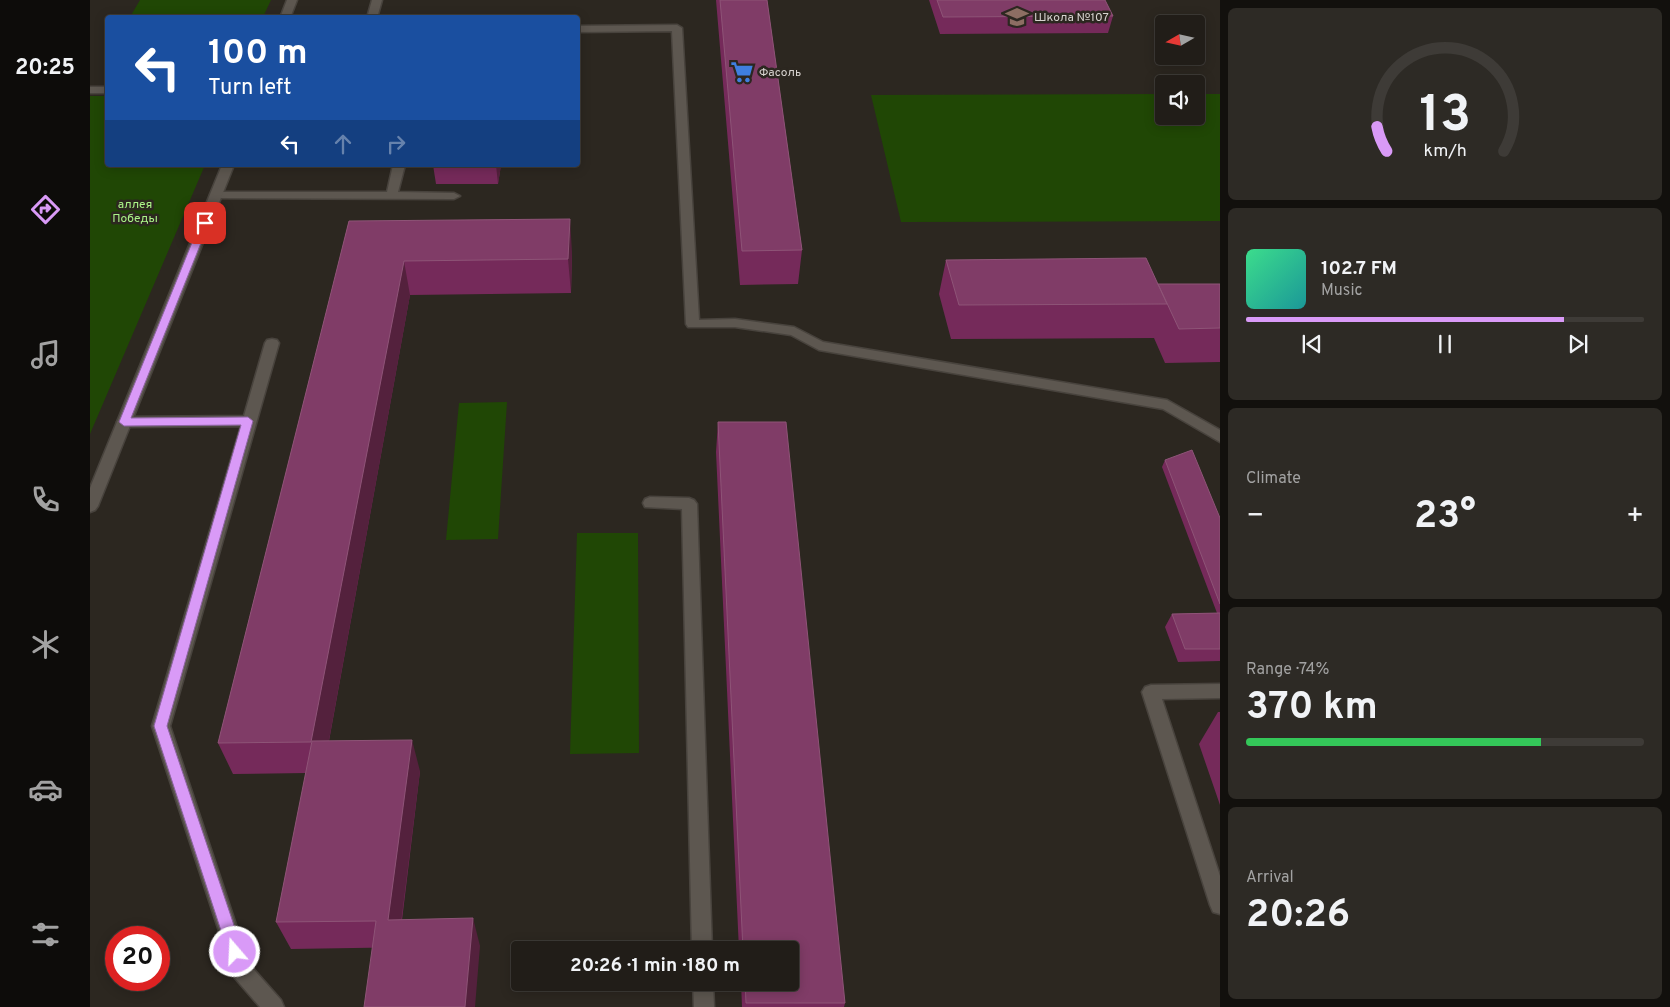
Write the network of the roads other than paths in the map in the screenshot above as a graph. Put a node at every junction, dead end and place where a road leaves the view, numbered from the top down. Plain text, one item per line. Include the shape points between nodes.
1 (292, 0) edge
2 (377, 0) edge
3 (286, 15) edge
4 (373, 15) edge
5 (580, 29) edge
6 (90, 90) edge
7 (105, 90) edge
8 (227, 167) edge
9 (399, 167) edge
10 (216, 195) junction
11 (392, 195) junction
12 (454, 196) dead end
13 (272, 343) dead end
14 (248, 421) junction
15 (124, 422) junction
16 (1220, 437) edge
17 (650, 503) dead end
18 (90, 506) edge
19 (1220, 691) edge
20 (1220, 904) edge
21 (702, 941) edge
22 (703, 991) edge
23 (274, 1007) edge
24 (704, 1007) edge

1 - 3 street
2 - 4 street
5 - 16 street via 677,28 693,324 736,323 794,331 819,346 1167,404
6 - 7 street
8 - 10 street
9 - 11 street
10 - 11 street
10 - 15 street
11 - 12 street
13 - 14 street
14 - 15 street
14 - 23 street via 160,726 241,970
15 - 18 street
17 - 21 street via 689,504
19 - 20 street via 1151,692
22 - 24 street

